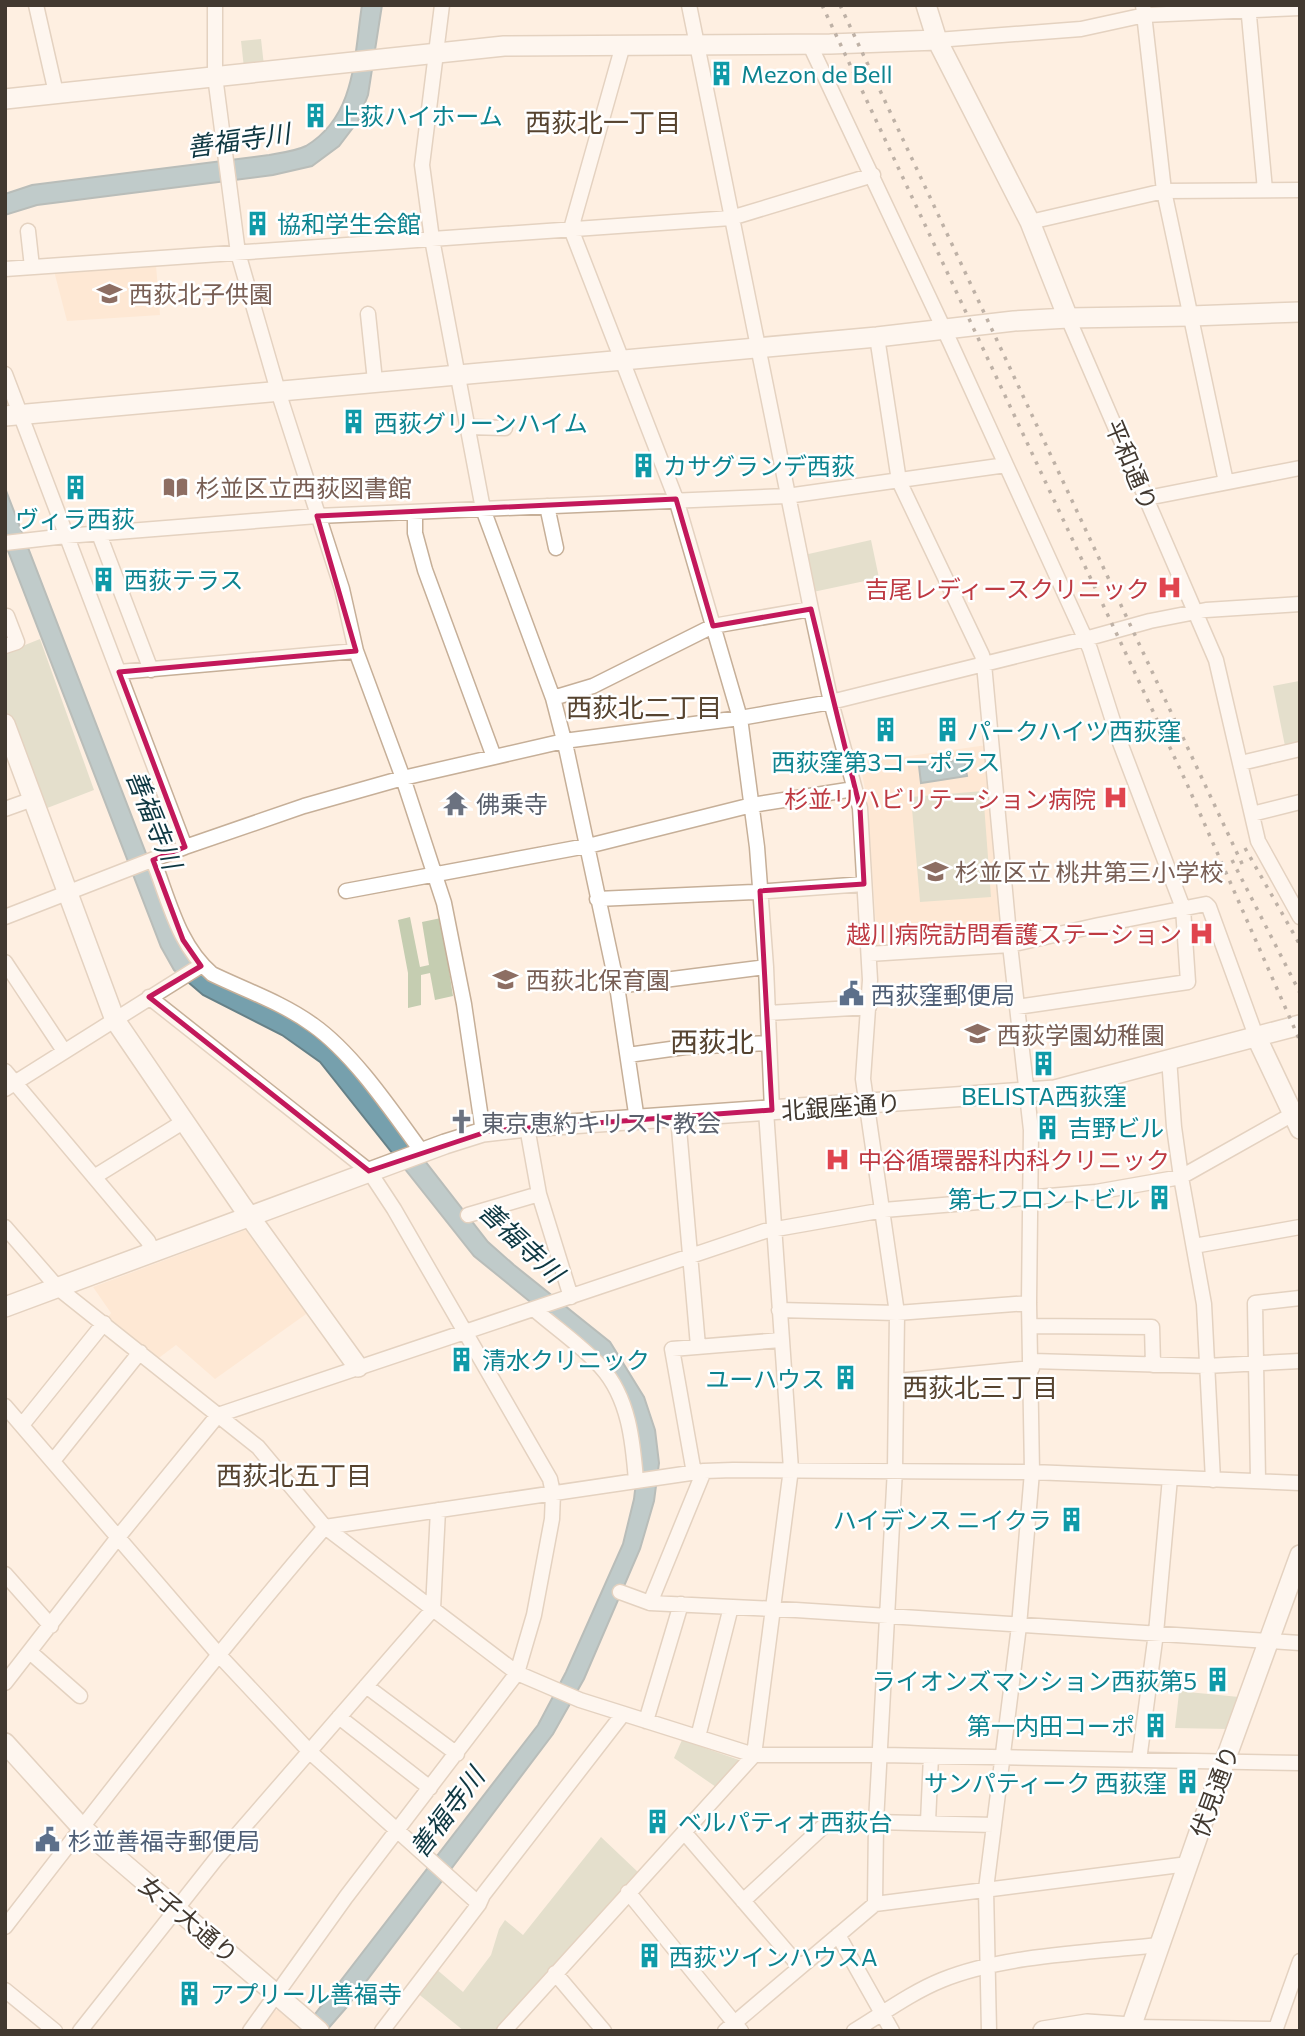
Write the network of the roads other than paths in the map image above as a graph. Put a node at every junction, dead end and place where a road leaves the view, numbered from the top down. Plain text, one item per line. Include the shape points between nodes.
1 (36, 5) edge
2 (215, 5) edge
3 (442, 5) edge
4 (689, 5) edge
5 (926, 5) edge
6 (1249, 8) edge
7 (1300, 9) edge
8 (1144, 10) edge
9 (937, 40) junction
10 (809, 43) junction
11 (697, 44) junction
12 (623, 45) junction
13 (435, 53) junction
14 (215, 76) junction
15 (56, 93) junction
16 (5, 99) edge
17 (873, 175) junction
18 (1265, 190) junction
19 (1300, 190) edge
20 (1164, 191) junction
21 (731, 218) junction
22 (1030, 222) junction
23 (571, 229) junction
24 (28, 231) dead end
25 (432, 239) junction
26 (238, 253) junction
27 (32, 267) junction
28 (5, 269) edge
29 (1300, 312) edge
30 (368, 314) dead end
31 (1191, 316) junction
32 (1068, 318) junction
33 (945, 330) junction
34 (877, 337) junction
35 (758, 347) junction
36 (622, 359) junction
37 (5, 374) edge
38 (458, 374) junction
39 (375, 381) junction
40 (278, 391) junction
41 (13, 415) edge
42 (468, 427) junction
43 (505, 428) dead end
44 (1006, 465) junction
45 (1300, 468) edge
46 (899, 481) junction
47 (1226, 482) junction
48 (787, 496) junction
49 (1147, 498) junction
50 (676, 499) junction
51 (547, 506) junction
52 (483, 509) junction
53 (415, 512) junction
54 (317, 516) junction
55 (99, 534) junction
56 (66, 536) junction
57 (5, 543) edge
58 (556, 548) dead end
59 (1300, 604) edge
60 (811, 609) junction
61 (1196, 612) junction
62 (7, 616) dead end
63 (713, 626) junction
64 (1085, 639) junction
65 (5, 646) edge
66 (356, 651) junction
67 (984, 664) junction
68 (150, 670) junction
69 (119, 672) junction
70 (553, 698) junction
71 (831, 702) junction
72 (740, 718) junction
73 (5, 723) edge
74 (564, 741) junction
75 (1300, 749) edge
76 (494, 758) junction
77 (1241, 763) junction
78 (403, 778) junction
79 (854, 789) junction
80 (33, 799) junction
81 (1300, 802) edge
82 (752, 804) junction
83 (5, 809) edge
84 (1252, 814) junction
85 (587, 846) junction
86 (185, 847) junction
87 (151, 861) junction
88 (435, 874) junction
89 (864, 884) junction
90 (346, 891) dead end
91 (760, 891) junction
92 (68, 893) junction
93 (597, 899) junction
94 (1296, 902) edge
95 (1183, 908) junction
96 (1300, 917) edge
97 (5, 918) edge
98 (1010, 945) junction
99 (869, 954) junction
100 (5, 962) edge
101 (200, 966) junction
102 (766, 967) junction
103 (617, 986) junction
104 (149, 997) junction
105 (869, 1007) junction
106 (1017, 1007) junction
107 (768, 1013) junction
108 (114, 1020) junction
109 (1300, 1025) edge
110 (1256, 1036) junction
111 (769, 1043) junction
112 (65, 1051) junction
113 (628, 1055) junction
114 (1168, 1058) junction
115 (5, 1071) edge
116 (10, 1086) edge
117 (1027, 1093) junction
118 (867, 1104) junction
119 (769, 1111) junction
120 (678, 1117) junction
121 (637, 1120) junction
122 (183, 1122) junction
123 (1296, 1122) edge
124 (527, 1127) junction
125 (483, 1132) junction
126 (420, 1152) junction
127 (369, 1171) junction
128 (94, 1177) junction
129 (1181, 1177) junction
130 (539, 1194) junction
131 (1030, 1198) junction
132 (884, 1210) junction
133 (468, 1215) dead end
134 (250, 1216) junction
135 (5, 1227) edge
136 (1300, 1227) edge
137 (776, 1229) junction
138 (1194, 1246) junction
139 (153, 1252) junction
140 (690, 1255) junction
141 (58, 1288) junction
142 (1300, 1297) edge
143 (565, 1299) junction
144 (1030, 1303) junction
145 (5, 1307) edge
146 (538, 1309) junction
147 (779, 1310) junction
148 (897, 1313) junction
149 (104, 1324) junction
150 (1031, 1326) junction
151 (464, 1333) junction
152 (781, 1340) junction
153 (698, 1346) junction
154 (140, 1353) junction
155 (1300, 1361) edge
156 (1032, 1364) junction
157 (1256, 1364) junction
158 (1153, 1365) junction
159 (1206, 1366) junction
160 (358, 1367) junction
161 (897, 1381) junction
162 (5, 1406) edge
163 (218, 1416) junction
164 (22, 1425) junction
165 (53, 1461) junction
166 (791, 1469) junction
167 (895, 1469) junction
168 (699, 1472) junction
169 (1032, 1472) junction
170 (1170, 1478) junction
171 (643, 1480) junction
172 (1213, 1480) junction
173 (1258, 1480) junction
174 (1300, 1483) edge
175 (553, 1493) junction
176 (438, 1510) junction
177 (325, 1527) junction
178 (119, 1536) junction
179 (1300, 1555) edge
180 (5, 1574) edge
181 (620, 1592) dead end
182 (650, 1604) junction
183 (681, 1604) junction
184 (731, 1607) junction
185 (433, 1609) junction
186 (774, 1610) junction
187 (887, 1616) junction
188 (51, 1626) junction
189 (1019, 1626) junction
190 (1156, 1633) junction
191 (1268, 1641) junction
192 (1300, 1643) edge
193 (30, 1652) junction
194 (219, 1656) junction
195 (517, 1673) junction
196 (5, 1683) edge
197 (366, 1686) junction
198 (80, 1696) dead end
199 (624, 1714) junction
200 (339, 1717) junction
201 (646, 1721) junction
202 (698, 1737) junction
203 (5, 1743) edge
204 (310, 1752) junction
205 (457, 1754) junction
206 (754, 1755) junction
207 (881, 1755) junction
208 (930, 1756) junction
209 (1004, 1757) junction
210 (1139, 1760) junction
211 (1225, 1760) junction
212 (1300, 1763) edge
213 (430, 1788) junction
214 (876, 1822) junction
215 (928, 1822) junction
216 (994, 1825) junction
217 (82, 1828) junction
218 (399, 1830) junction
219 (684, 1832) junction
220 (1188, 1864) junction
221 (986, 1889) junction
222 (628, 1892) junction
223 (743, 1901) junction
224 (479, 1904) junction
225 (875, 1904) junction
226 (177, 1909) junction
227 (5, 1927) edge
228 (838, 1935) junction
229 (1159, 1945) junction
230 (989, 1966) junction
231 (800, 1967) junction
232 (1299, 1968) edge
233 (555, 1973) junction
234 (5, 1990) edge
235 (278, 1995) junction
236 (882, 2014) junction
237 (314, 2026) edge
238 (1087, 2027) edge
239 (1131, 2027) junction
240 (733, 2028) edge
241 (1275, 2030) edge
242 (55, 2031) edge
243 (80, 2031) edge
244 (250, 2031) edge
245 (382, 2031) edge
246 (504, 2031) edge
247 (604, 2031) edge
248 (854, 2031) edge
249 (892, 2031) edge
250 (989, 2031) edge
251 (1043, 2031) edge

1 - 15 street
2 - 14 street
3 - 13 street
4 - 11 street
5 - 9 street
6 - 7 street
6 - 8 street
6 - 18 street
8 - 9 street via 1081,29
8 - 20 street
9 - 10 street
9 - 22 street
10 - 11 street
10 - 17 street
11 - 12 street
11 - 21 street
12 - 13 street via 504,46
12 - 23 street
13 - 14 street
13 - 25 street via 422,165
14 - 15 street
14 - 26 street
15 - 16 street
17 - 21 street
17 - 33 street
18 - 19 street
18 - 20 street
20 - 22 street
20 - 31 street
21 - 23 street
21 - 35 street
22 - 32 street
23 - 25 street
23 - 36 street
24 - 27 street
25 - 26 street
25 - 38 street
26 - 27 street
26 - 40 street
27 - 28 street
29 - 31 street
30 - 39 street
31 - 32 street
31 - 47 street
32 - 33 street
32 - 49 street, 平和通り
33 - 34 street
33 - 44 street
34 - 35 street
34 - 46 street
35 - 36 street
35 - 48 street
36 - 38 street
36 - 50 street
37 - 41 street
38 - 39 street
38 - 42 street
39 - 40 street
40 - 41 street
40 - 54 street
41 - 56 street
42 - 43 street
42 - 52 street
44 - 46 street
44 - 64 street
45 - 47 street
46 - 48 street
46 - 67 street
47 - 49 street
48 - 50 street
48 - 60 street
49 - 61 street, 平和通り
50 - 51 street
50 - 63 street
51 - 52 street
51 - 58 street
52 - 53 street
52 - 70 street
53 - 54 street
53 - 76 street via 415,533 425,570
54 - 55 street
54 - 66 street via 342,589
55 - 56 street
55 - 68 street
56 - 57 street
56 - 69 street
59 - 61 street
60 - 63 street
60 - 71 street
61 - 64 street
61 - 77 street, 平和通り via 1221,677
62 - 65 street via 17,642
63 - 70 street via 593,686
63 - 72 street
64 - 67 street
64 - 95 street
66 - 68 street
66 - 78 street
67 - 71 street
67 - 98 street
68 - 69 street
69 - 86 street
70 - 74 street
71 - 72 street
71 - 79 street
72 - 74 street
72 - 82 street
73 - 80 street
74 - 76 street
74 - 85 street
75 - 77 street
76 - 78 street
77 - 84 street, 平和通り
78 - 86 street
78 - 88 street
79 - 82 street
79 - 89 street via 860,808
80 - 83 street
80 - 92 street
81 - 84 street
82 - 85 street
82 - 91 street
84 - 94 street, 平和通り via 1258,841
85 - 88 street
85 - 93 street
86 - 87 street
87 - 92 street
87 - 101 street via 183,940
88 - 90 street
88 - 125 street via 450,928
89 - 91 street
89 - 99 street
91 - 93 street
91 - 102 street
92 - 97 street
92 - 108 street
93 - 103 street
94 - 96 street, 平和通り
95 - 98 street
95 - 106 street via 1188,982
95 - 110 street via 1209,907
98 - 99 street
98 - 106 street
99 - 105 street
100 - 112 street
101 - 104 street
101 - 126 street via 313,1024 335,1043
102 - 103 street
102 - 107 street
103 - 113 street
104 - 108 street
104 - 127 street
105 - 107 street
105 - 118 street via 863,1079
106 - 117 street
107 - 111 street
108 - 112 street
108 - 122 street
109 - 110 street, 北銀座通り
110 - 114 street, 北銀座通り
110 - 123 street
111 - 113 street
111 - 119 street
112 - 116 street
113 - 121 street
114 - 117 street, 北銀座通り via 1055,1090
114 - 129 street
115 - 116 street
116 - 128 street
117 - 118 street, 北銀座通り
117 - 131 street
118 - 119 street, 北銀座通り
118 - 132 street
119 - 120 street, 北銀座通り
119 - 137 street
120 - 121 street, 北銀座通り
120 - 140 street
121 - 124 street, 北銀座通り
122 - 128 street
122 - 134 street
123 - 129 street
124 - 125 street, 北銀座通り
124 - 130 street
125 - 126 street, 北銀座通り
126 - 127 street, 北銀座通り
127 - 134 street, 北銀座通り
127 - 151 street
128 - 139 street
129 - 131 street
129 - 138 street
130 - 133 street
130 - 143 street
131 - 132 street
131 - 144 street
132 - 137 street
132 - 148 street
134 - 139 street, 北銀座通り
134 - 160 street
135 - 141 street
136 - 138 street
137 - 140 street
137 - 147 street
138 - 159 street via 1204,1304
139 - 141 street, 北銀座通り
140 - 143 street
140 - 153 street
141 - 145 street, 北銀座通り
141 - 149 street
142 - 157 street via 1255,1303
143 - 146 street
144 - 148 street
144 - 150 street
146 - 151 street
146 - 171 street via 586,1352 615,1386
147 - 148 street
147 - 152 street
148 - 161 street
149 - 154 street
149 - 164 street
150 - 156 street
150 - 158 street via 1152,1327
151 - 160 street
151 - 175 street via 550,1479
152 - 153 street
152 - 166 street
153 - 168 street via 672,1349
154 - 163 street
154 - 165 street
155 - 157 street
156 - 158 street
156 - 161 street
156 - 169 street
157 - 159 street
157 - 173 street
158 - 159 street
159 - 172 street
160 - 163 street
161 - 167 street
162 - 164 street
163 - 177 street via 258,1447
163 - 178 street
164 - 165 street
165 - 178 street
166 - 167 street
166 - 168 street
166 - 186 street
167 - 169 street
167 - 187 street
168 - 171 street
168 - 182 street
169 - 170 street
169 - 189 street
170 - 172 street
170 - 190 street
171 - 175 street
172 - 173 street
173 - 174 street
175 - 176 street
175 - 195 street via 536,1601
176 - 177 street
176 - 185 street
177 - 185 street
177 - 194 street
178 - 188 street
178 - 194 street
179 - 191 street, 伏見通り
180 - 188 street
181 - 182 street
182 - 183 street
183 - 184 street
183 - 201 street
184 - 186 street
184 - 202 street
185 - 195 street
185 - 197 street
186 - 187 street
186 - 206 street
187 - 189 street
187 - 207 street
188 - 193 street
189 - 190 street
189 - 209 street
190 - 191 street
190 - 210 street
191 - 192 street
191 - 211 street, 伏見通り
193 - 196 street
193 - 198 street
194 - 204 street
194 - 217 street
195 - 199 street
195 - 205 street
197 - 200 street
197 - 205 street
199 - 201 street
199 - 224 street
200 - 204 street
200 - 213 street
201 - 202 street
202 - 206 street
203 - 217 street, 女子大通り
204 - 218 street
204 - 226 street
205 - 213 street
206 - 207 street
206 - 219 street
207 - 208 street
207 - 214 street
208 - 209 street
208 - 215 street
209 - 210 street
209 - 216 street
210 - 211 street
211 - 212 street
211 - 220 street, 伏見通り
213 - 218 street
214 - 215 street
214 - 223 street via 825,1825
214 - 225 street
215 - 216 street
216 - 221 street
217 - 226 street, 女子大通り
217 - 227 street
218 - 224 street
218 - 235 street
219 - 222 street
219 - 223 street
220 - 221 street
220 - 229 street, 伏見通り
221 - 225 street
221 - 230 street
222 - 233 street
222 - 240 street
223 - 231 street
224 - 245 street
225 - 228 street
226 - 235 street, 女子大通り
226 - 243 street
228 - 231 street
228 - 236 street
229 - 230 street
229 - 239 street, 伏見通り
230 - 236 street via 940,1981
230 - 250 street
231 - 240 street
232 - 241 street
233 - 246 street
233 - 247 street
234 - 242 street
235 - 237 street, 女子大通り
235 - 244 street
236 - 248 street
236 - 249 street
238 - 239 street
238 - 251 street
239 - 241 street

